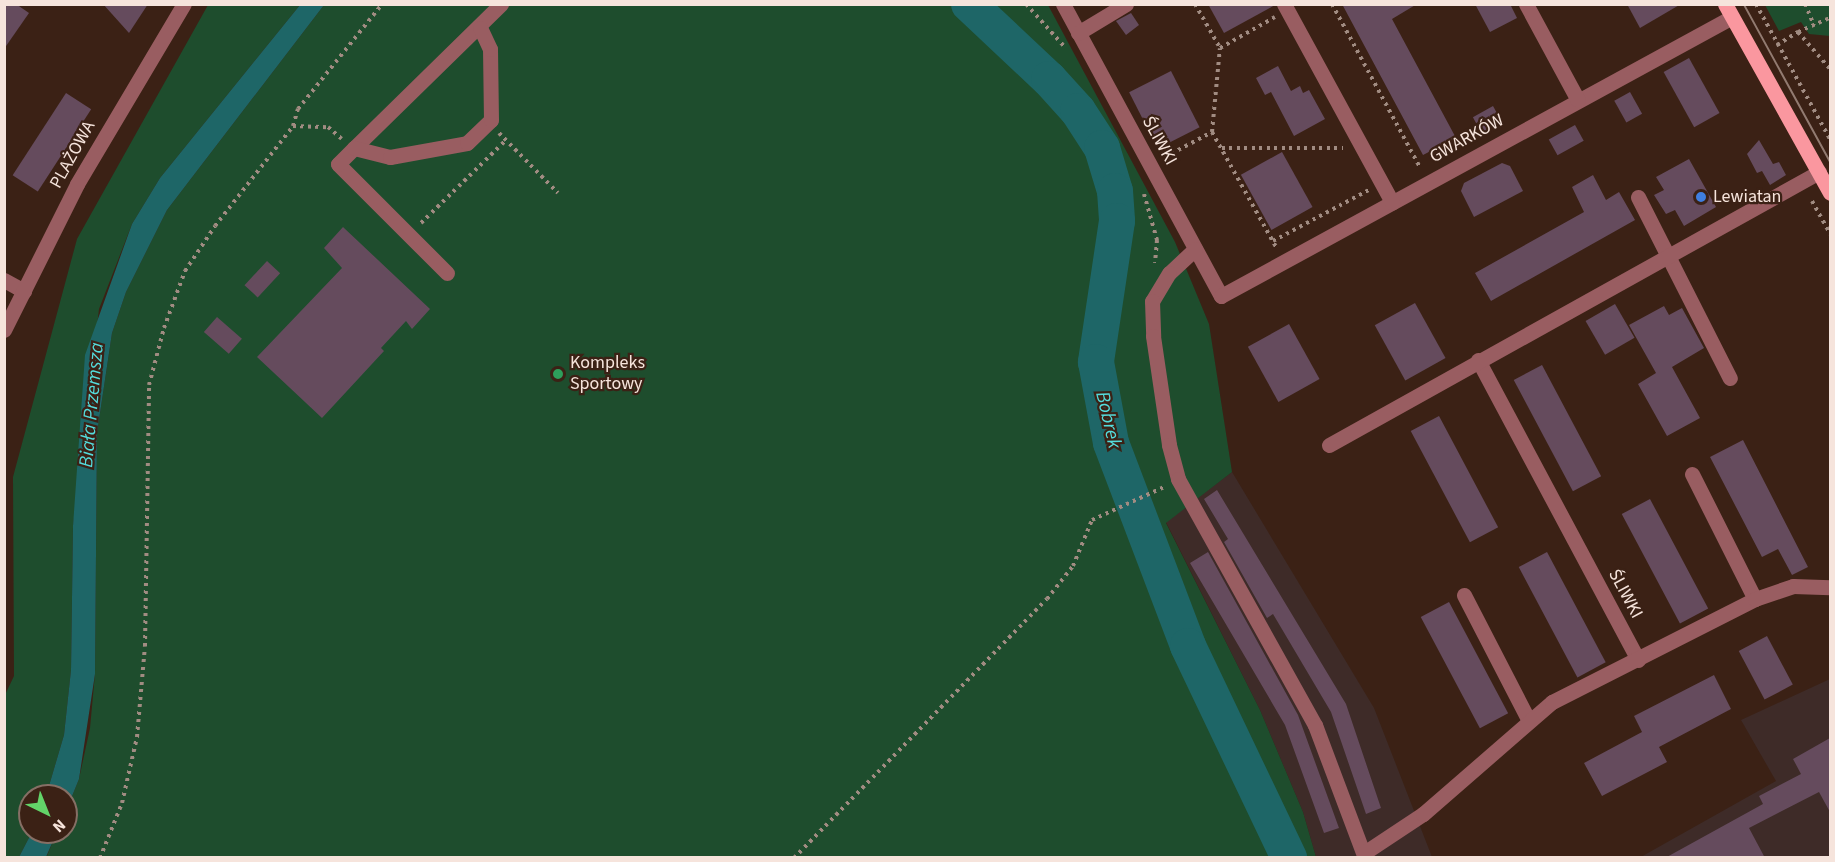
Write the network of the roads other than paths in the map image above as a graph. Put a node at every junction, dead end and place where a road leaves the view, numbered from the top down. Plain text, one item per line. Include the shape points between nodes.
1 (184, 4) edge
2 (501, 4) edge
3 (1063, 4) edge
4 (1126, 4) edge
5 (1526, 4) edge
6 (1282, 10) edge
7 (1729, 11) edge
8 (480, 28) junction
9 (1078, 33) junction
10 (1578, 100) junction
11 (354, 148) junction
12 (1819, 172) junction
13 (1830, 193) edge
14 (1638, 197) dead end
15 (1392, 202) junction
16 (1195, 249) junction
17 (1667, 255) junction
18 (447, 273) dead end
19 (4, 280) edge
20 (24, 291) junction
21 (1221, 296) joint
22 (4, 330) edge
23 (1478, 360) junction
24 (1730, 378) dead end
25 (1329, 445) dead end
26 (1692, 474) dead end
27 (1830, 587) edge
28 (1464, 595) dead end
29 (1755, 599) junction
30 (1638, 660) junction
31 (1528, 719) junction
32 (1365, 855) edge

1 - 20 street, PLAŻOWA via 77,184
2 - 8 street
3 - 9 street, ŚLIWKI
4 - 9 street
5 - 10 street
6 - 15 street
7 - 10 street, GWARKÓW
7 - 12 main road
8 - 11 street
8 - 11 street via 490,49 490,120 467,143 390,157
9 - 16 street, ŚLIWKI
10 - 15 street, GWARKÓW
11 - 18 street via 338,164
12 - 13 main road
12 - 17 street
14 - 17 street
15 - 21 street, GWARKÓW
16 - 21 street, ŚLIWKI
16 - 32 street via 1169,273 1152,301 1153,336 1175,468 1198,518 1316,725
17 - 23 street
17 - 24 street
19 - 20 street
20 - 22 street, PLAŻOWA
23 - 25 street
23 - 30 street, ŚLIWKI
26 - 29 street
27 - 29 street via 1793,586
28 - 31 street
29 - 30 street
30 - 31 street via 1552,702
31 - 32 street via 1423,814

